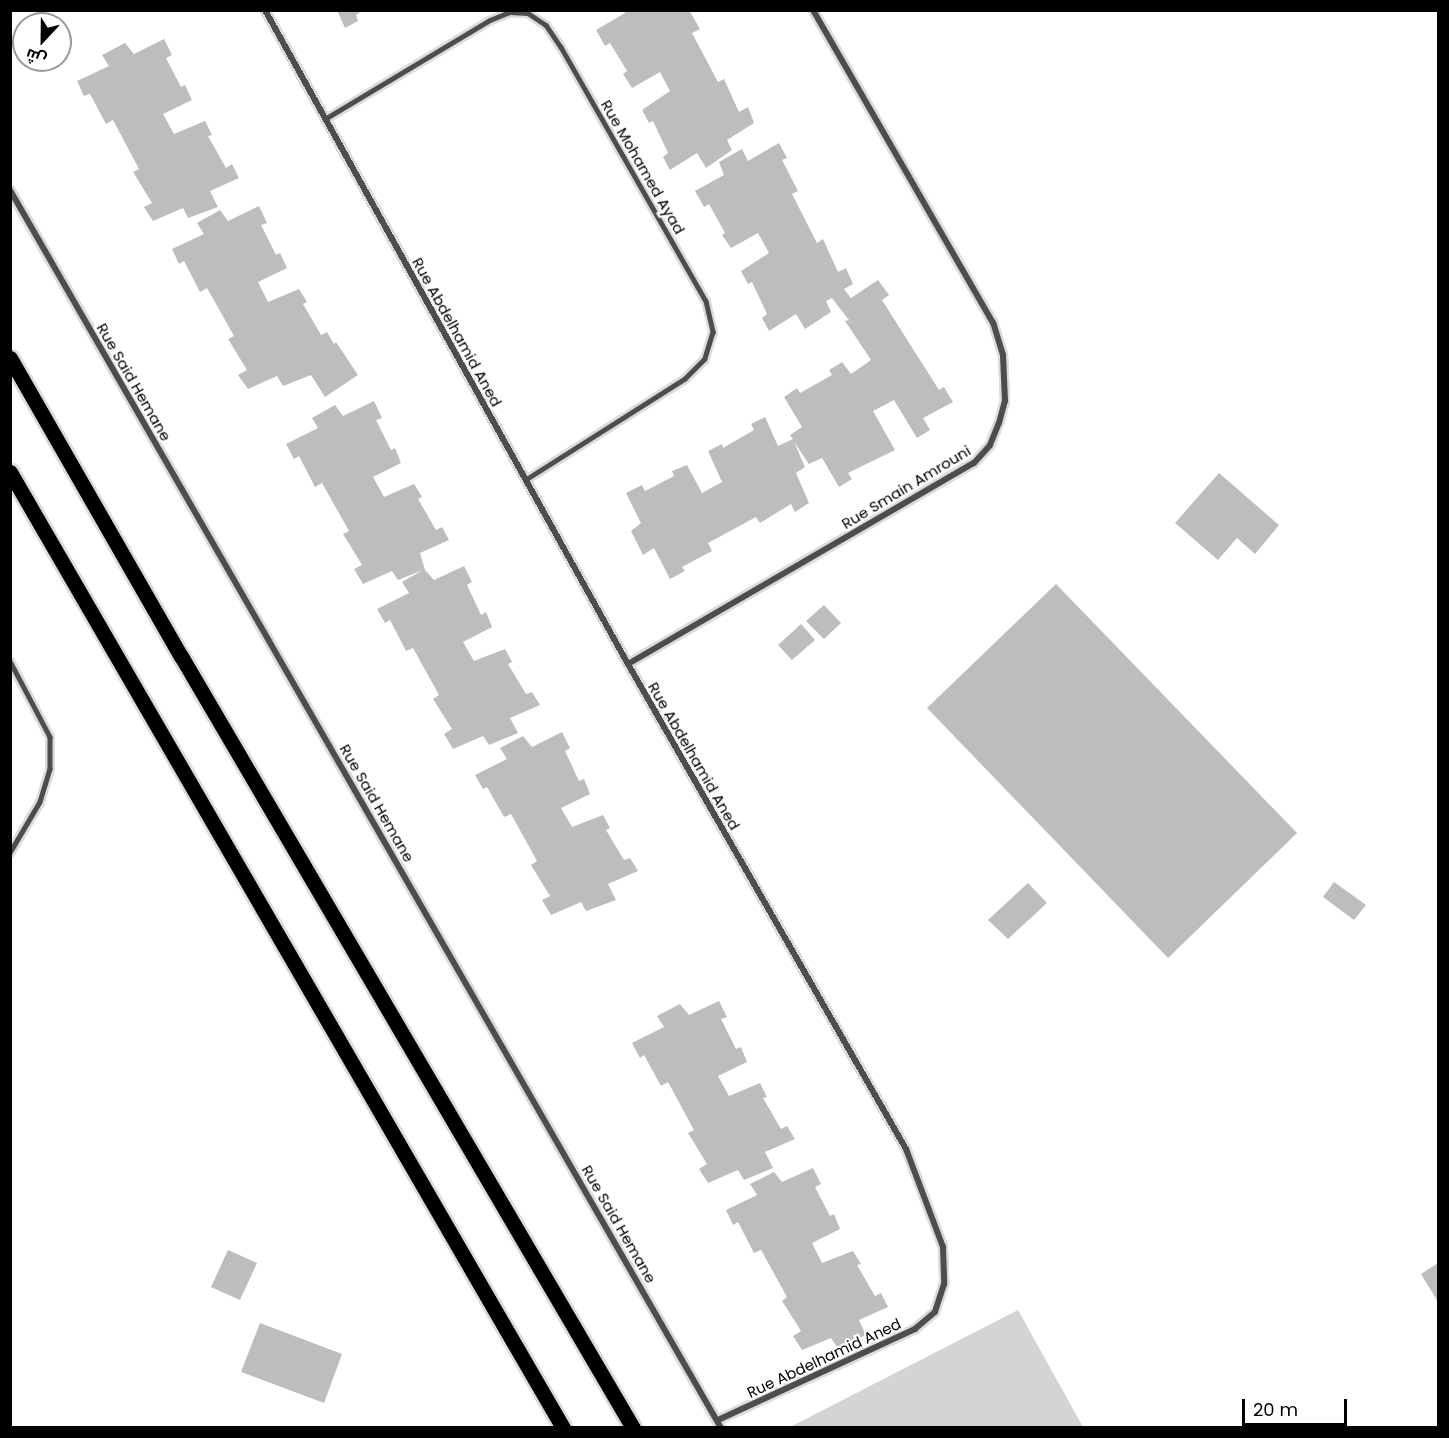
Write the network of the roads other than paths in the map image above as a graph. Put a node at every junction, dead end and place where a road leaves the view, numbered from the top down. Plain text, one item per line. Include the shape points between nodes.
1 (265, 10) edge
2 (813, 10) edge
3 (325, 119) junction
4 (10, 190) edge
5 (10, 358) edge
6 (10, 472) edge
7 (525, 480) junction
8 (10, 662) edge
9 (628, 664) junction
10 (10, 853) edge
11 (718, 1420) junction
12 (563, 1428) edge
13 (633, 1428) edge
14 (721, 1428) edge

1 - 3 street, Rue Abdelhamid Aned
2 - 9 street, Rue Smain Amrouni via 993,323 1003,355 1005,401 999,423 990,445 974,463
3 - 7 street, Rue Abdelhamid Aned
3 - 7 lane, Rue Mohamed Ayad via 490,20 510,12 528,13 546,25 561,47 706,301 713,332 705,359 685,379
4 - 11 street, Rue Said Hemane
5 - 13 main road
6 - 12 main road
7 - 9 street, Rue Abdelhamid Aned
8 - 10 lane via 50,737 50,769 40,802
9 - 11 street, Rue Abdelhamid Aned via 906,1149 943,1247 944,1284 935,1312 915,1329
11 - 14 street, Rue Said Hemane

